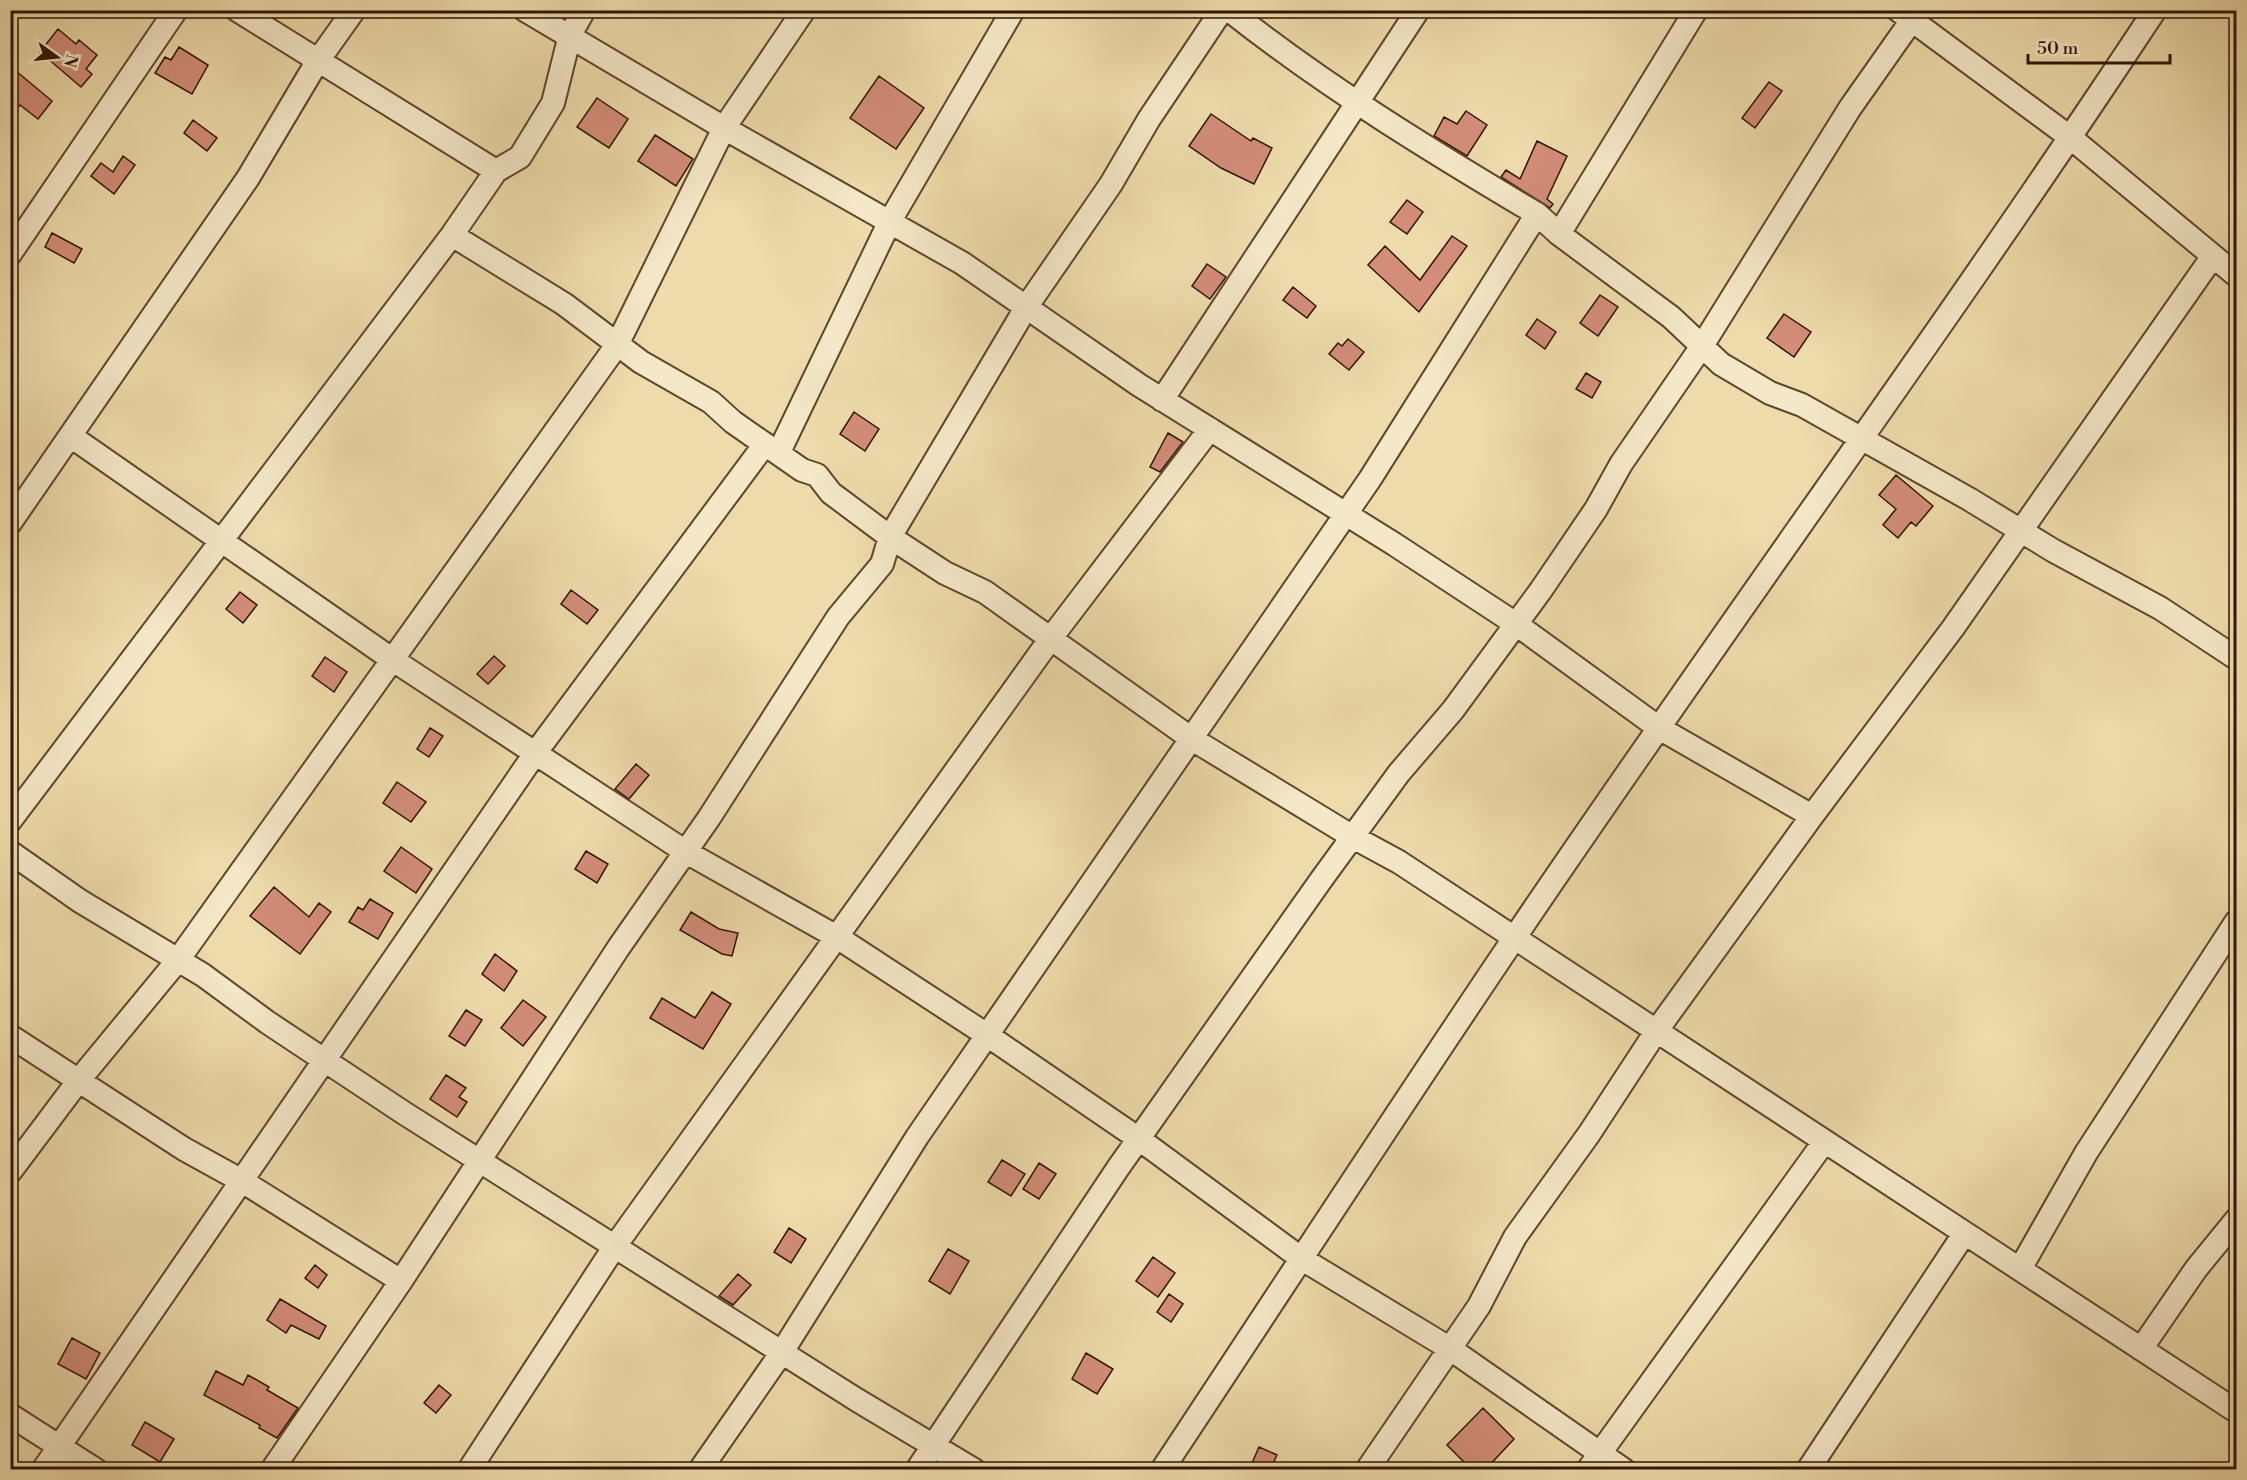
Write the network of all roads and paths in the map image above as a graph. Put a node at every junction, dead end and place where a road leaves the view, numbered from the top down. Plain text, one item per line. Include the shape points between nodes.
1 (176, 10) edge
2 (237, 10) edge
3 (354, 10) edge
4 (525, 10) edge
5 (584, 10) edge
6 (804, 10) edge
7 (1013, 10) edge
8 (1222, 10) edge
9 (1229, 10) edge
10 (1418, 10) edge
11 (1696, 10) edge
12 (2155, 10) edge
13 (1909, 14) edge
14 (570, 35) junction
15 (317, 62) junction
16 (1358, 102) junction
17 (724, 128) junction
18 (2071, 138) junction
19 (496, 171) junction
20 (1537, 214) junction
21 (890, 221) junction
22 (1559, 234) junction
23 (452, 235) junction
24 (10, 254) edge
25 (2213, 256) junction
26 (2236, 275) edge
27 (1027, 306) junction
28 (618, 345) junction
29 (1702, 346) junction
30 (1162, 400) junction
31 (1209, 429) junction
32 (72, 437) junction
33 (1860, 438) junction
34 (772, 448) junction
35 (1345, 515) junction
36 (10, 524) edge
37 (2022, 531) junction
38 (890, 537) junction
39 (222, 540) junction
40 (1516, 624) junction
41 (1051, 638) junction
42 (2236, 658) edge
43 (393, 660) junction
44 (1659, 728) junction
45 (1192, 740) junction
46 (536, 752) junction
47 (1812, 816) junction
48 (10, 821) edge
49 (1353, 837) junction
50 (10, 852) edge
51 (686, 852) junction
52 (2236, 922) edge
53 (837, 937) junction
54 (1515, 937) junction
55 (178, 960) junction
56 (1657, 1030) junction
57 (987, 1035) junction
58 (10, 1036) edge
59 (325, 1060) junction
60 (79, 1080) junction
61 (1138, 1139) junction
62 (1824, 1142) junction
63 (479, 1161) junction
64 (10, 1172) edge
65 (242, 1181) junction
66 (2236, 1220) edge
67 (1964, 1234) junction
68 (615, 1246) junction
69 (1302, 1259) junction
70 (2020, 1269) junction
71 (401, 1281) junction
72 (1449, 1348) junction
73 (2141, 1349) junction
74 (782, 1352) junction
75 (2236, 1411) edge
76 (10, 1415) edge
77 (934, 1445) junction
78 (59, 1446) junction
79 (1594, 1461) edge
80 (43, 1470) edge
81 (96, 1470) edge
82 (273, 1470) edge
83 (469, 1470) edge
84 (700, 1470) edge
85 (917, 1470) edge
86 (974, 1470) edge
87 (1162, 1470) edge
88 (1367, 1470) edge
89 (1624, 1470) edge
90 (1808, 1470) edge

1 - 24 street
2 - 15 street
3 - 15 street
4 - 14 street
5 - 14 street
6 - 17 street
7 - 21 street
8 - 27 street
9 - 16 street via 1285,54
10 - 16 street
11 - 22 street
12 - 18 street
13 - 18 street
13 - 29 street
14 - 17 street
14 - 19 street via 553,103 520,157
15 - 19 street
15 - 32 street via 248,178
16 - 20 street
16 - 30 street
17 - 21 street
17 - 28 street
18 - 25 street
18 - 33 street
19 - 23 street
20 - 22 street
20 - 35 street
21 - 27 street
21 - 34 street
22 - 29 street via 1671,317
23 - 28 street via 564,304
23 - 39 street
25 - 26 street
25 - 37 street
27 - 30 street
27 - 38 street
28 - 34 street via 711,402
28 - 43 street
29 - 33 street via 1721,364 1760,387 1802,405
29 - 40 street
30 - 31 street
31 - 35 street
31 - 41 street
32 - 36 street
32 - 39 street
33 - 37 street
33 - 44 street
34 - 38 street via 802,470 817,475 831,493
34 - 46 street
35 - 40 street
35 - 45 street
37 - 42 street via 2160,608
37 - 47 street
38 - 41 street via 945,573 985,592
38 - 51 street via 882,564 838,617
39 - 43 street
39 - 48 street
40 - 44 street
40 - 49 street via 1454,710 1399,773
41 - 45 street
41 - 53 street
43 - 46 street
43 - 55 street
44 - 47 street
44 - 54 street
45 - 49 street
45 - 57 street
46 - 51 street
46 - 59 street
47 - 56 street
49 - 54 street
49 - 61 street
50 - 55 street via 80,901
51 - 53 street
51 - 63 street
52 - 70 street via 2086,1153
53 - 57 street
53 - 68 street
54 - 56 street
54 - 69 street
55 - 59 street
55 - 60 street
56 - 62 street
56 - 72 street via 1589,1134 1515,1236 1479,1306
57 - 61 street
57 - 74 street via 917,1137
58 - 60 street
59 - 63 street
59 - 65 street
60 - 64 street
60 - 65 street via 184,1149
61 - 69 street
61 - 77 street
62 - 67 street
62 - 79 street
63 - 68 street
63 - 71 street
65 - 71 street
65 - 78 street
66 - 73 street via 2196,1269
67 - 70 street
67 - 90 street
68 - 74 street
68 - 83 street
69 - 72 street
69 - 87 street
70 - 73 street
71 - 82 street
72 - 79 street
72 - 88 street
73 - 75 street
74 - 77 street
74 - 84 street
76 - 78 street
77 - 85 street
77 - 86 street
78 - 80 street
78 - 81 street
79 - 89 street

